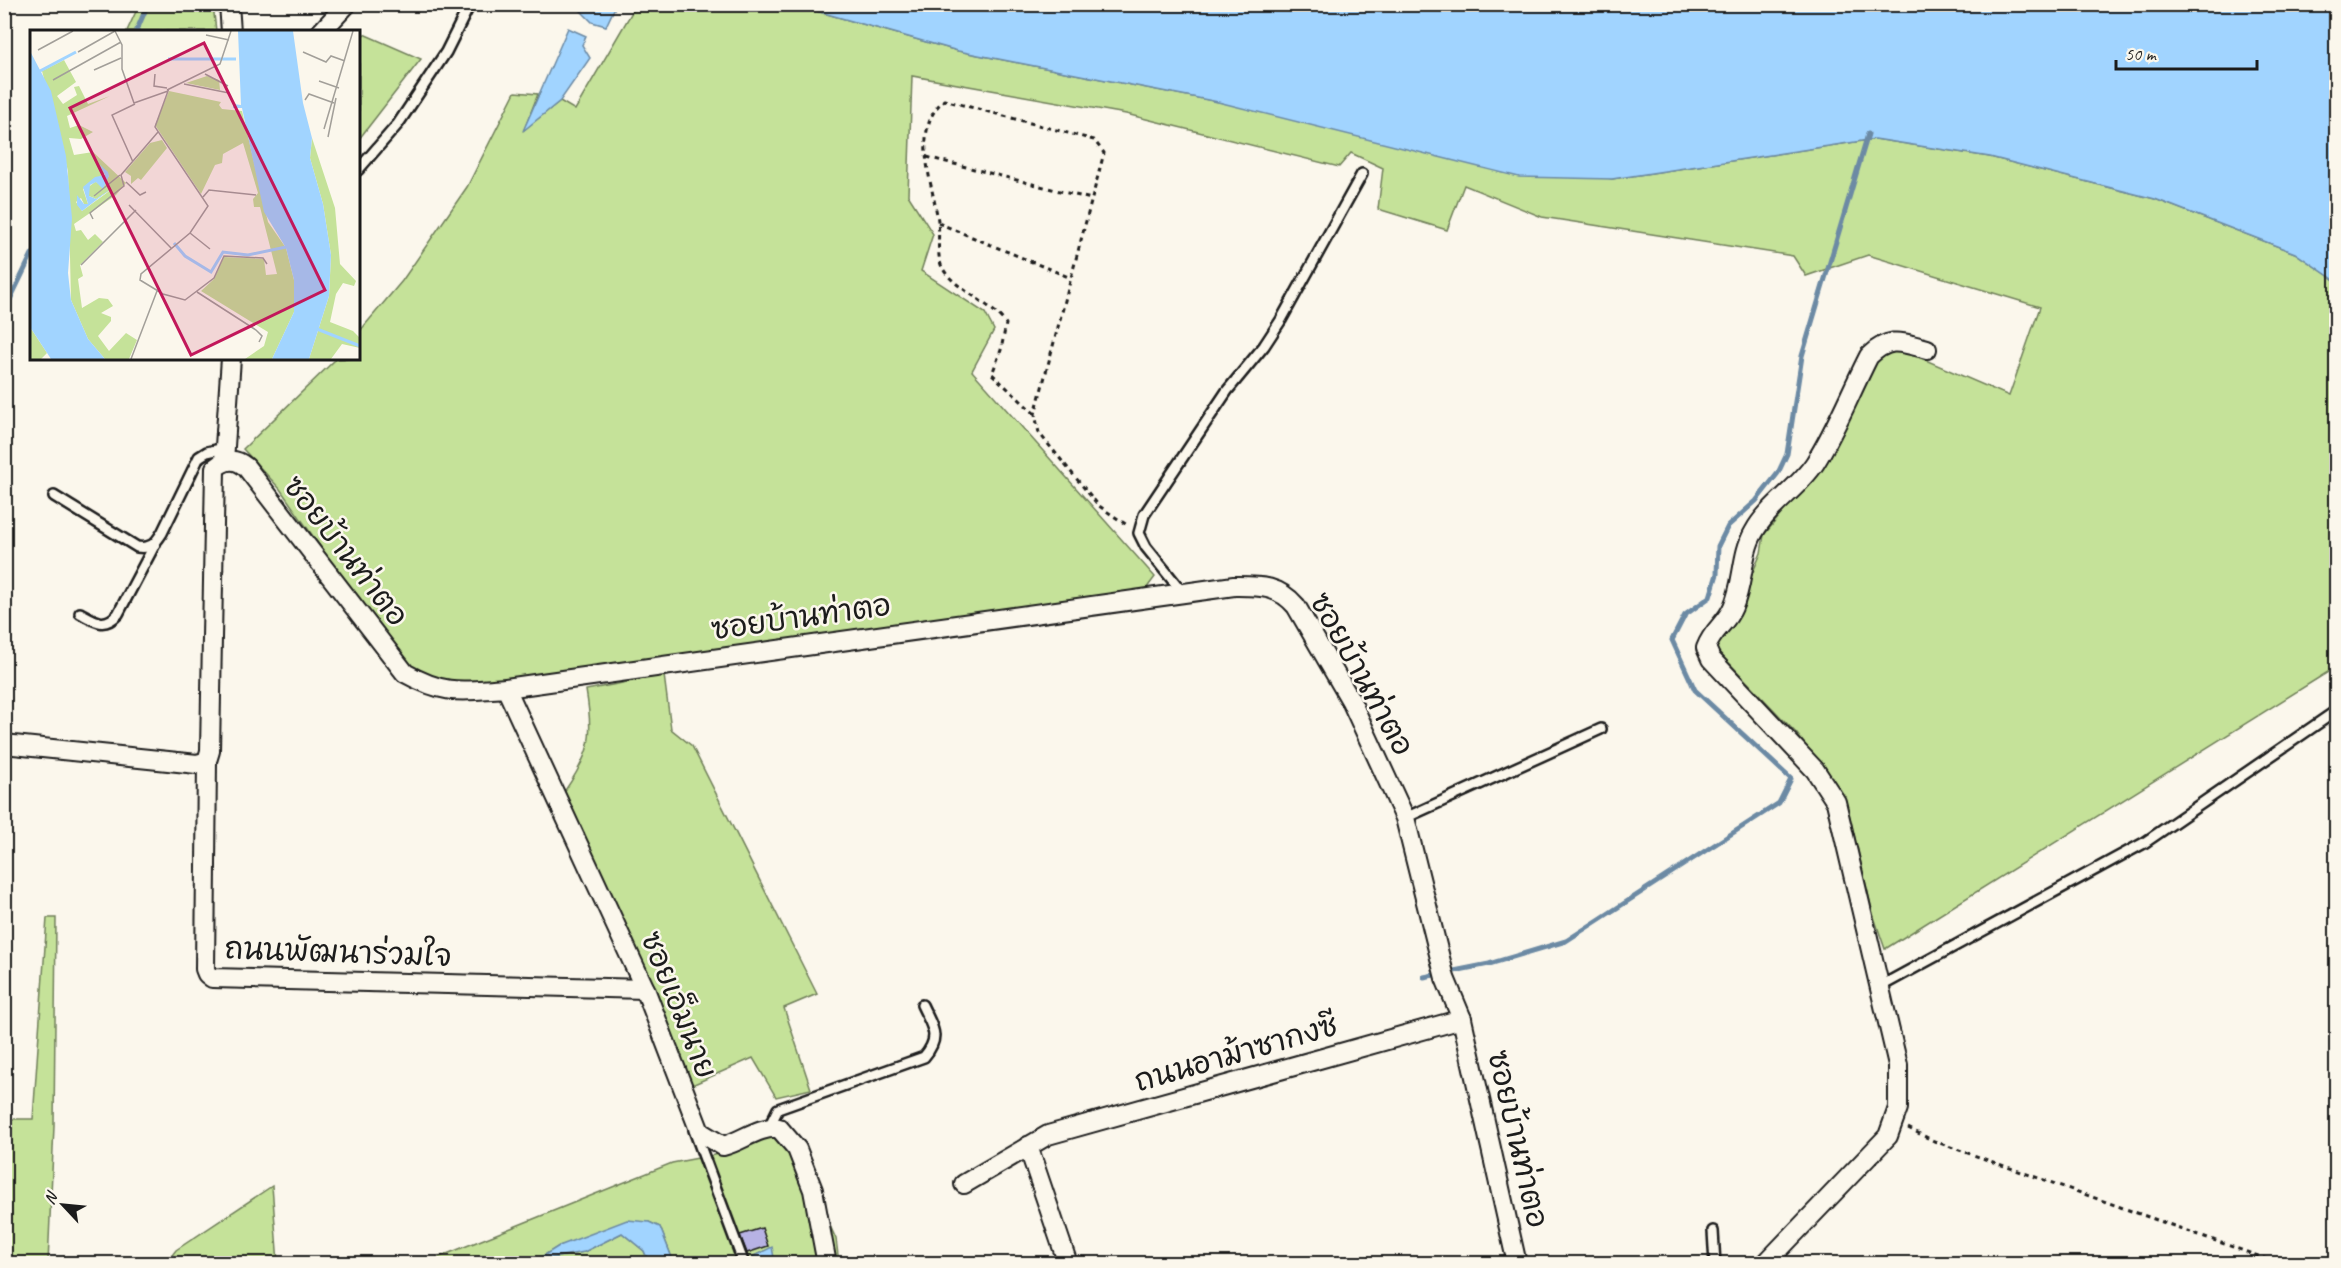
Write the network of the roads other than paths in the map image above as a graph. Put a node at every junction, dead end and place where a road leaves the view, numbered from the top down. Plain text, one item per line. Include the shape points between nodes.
1 (229, 4) edge
2 (347, 4) edge
3 (470, 4) edge
4 (231, 30) edge
5 (323, 30) edge
6 (360, 168) edge
7 (1362, 174) dead end
8 (1927, 349) dead end
9 (231, 360) edge
10 (224, 455) junction
11 (54, 496) dead end
12 (155, 544) junction
13 (1184, 593) junction
14 (80, 613) dead end
15 (506, 687) junction
16 (2337, 711) edge
17 (1601, 729) dead end
18 (4, 744) edge
19 (207, 761) junction
20 (1405, 818) junction
21 (1881, 986) junction
22 (640, 989) junction
23 (922, 1005) dead end
24 (1462, 1019) junction
25 (769, 1127) junction
26 (1028, 1146) junction
27 (964, 1184) dead end
28 (1713, 1231) dead end
29 (744, 1263) edge
30 (827, 1263) edge
31 (1068, 1263) edge
32 (1517, 1263) edge
33 (1715, 1263) edge
34 (1765, 1263) edge

1 - 4 street
2 - 5 street
3 - 6 lane via 446,52 398,124
7 - 13 lane via 1281,320 1227,391 1144,515 1139,533 1146,547
8 - 21 street via 1897,341 1882,343 1869,356 1815,462 1754,532 1735,604 1728,618 1711,632 1706,648 1711,659 1815,770 1836,802
9 - 10 street
10 - 12 lane via 207,452 200,457
10 - 15 street, ซอยบ้านท่าตอ via 246,467 405,673 430,687 457,692
10 - 19 street via 215,468
11 - 12 lane via 137,547
12 - 14 lane via 111,621 99,623
13 - 15 street, ซอยบ้านท่าตอ
13 - 20 street, ซอยบ้านท่าตอ via 1266,586 1286,594 1351,701
15 - 22 street, ซอยเอ็มนาย
16 - 21 lane via 2144,843
17 - 20 lane
18 - 19 street via 197,764
19 - 22 street, ถนนพัฒนาร่วมใจ via 205,969 212,978
20 - 24 street, ซอยบ้านท่าตอ via 1445,978
21 - 34 street via 1898,1065 1898,1108 1888,1136
22 - 25 street, ซอยเอ็มนาย via 700,1132 723,1146
22 - 29 lane
23 - 25 lane via 935,1034 924,1057 778,1109
24 - 26 street, ถนนอาม้าซากงซี via 1048,1135
24 - 32 street, ซอยบ้านท่าตอ
25 - 30 street via 779,1128 797,1149 819,1213
26 - 27 street, ถนนอาม้าซากงซี
26 - 31 street
28 - 33 lane

